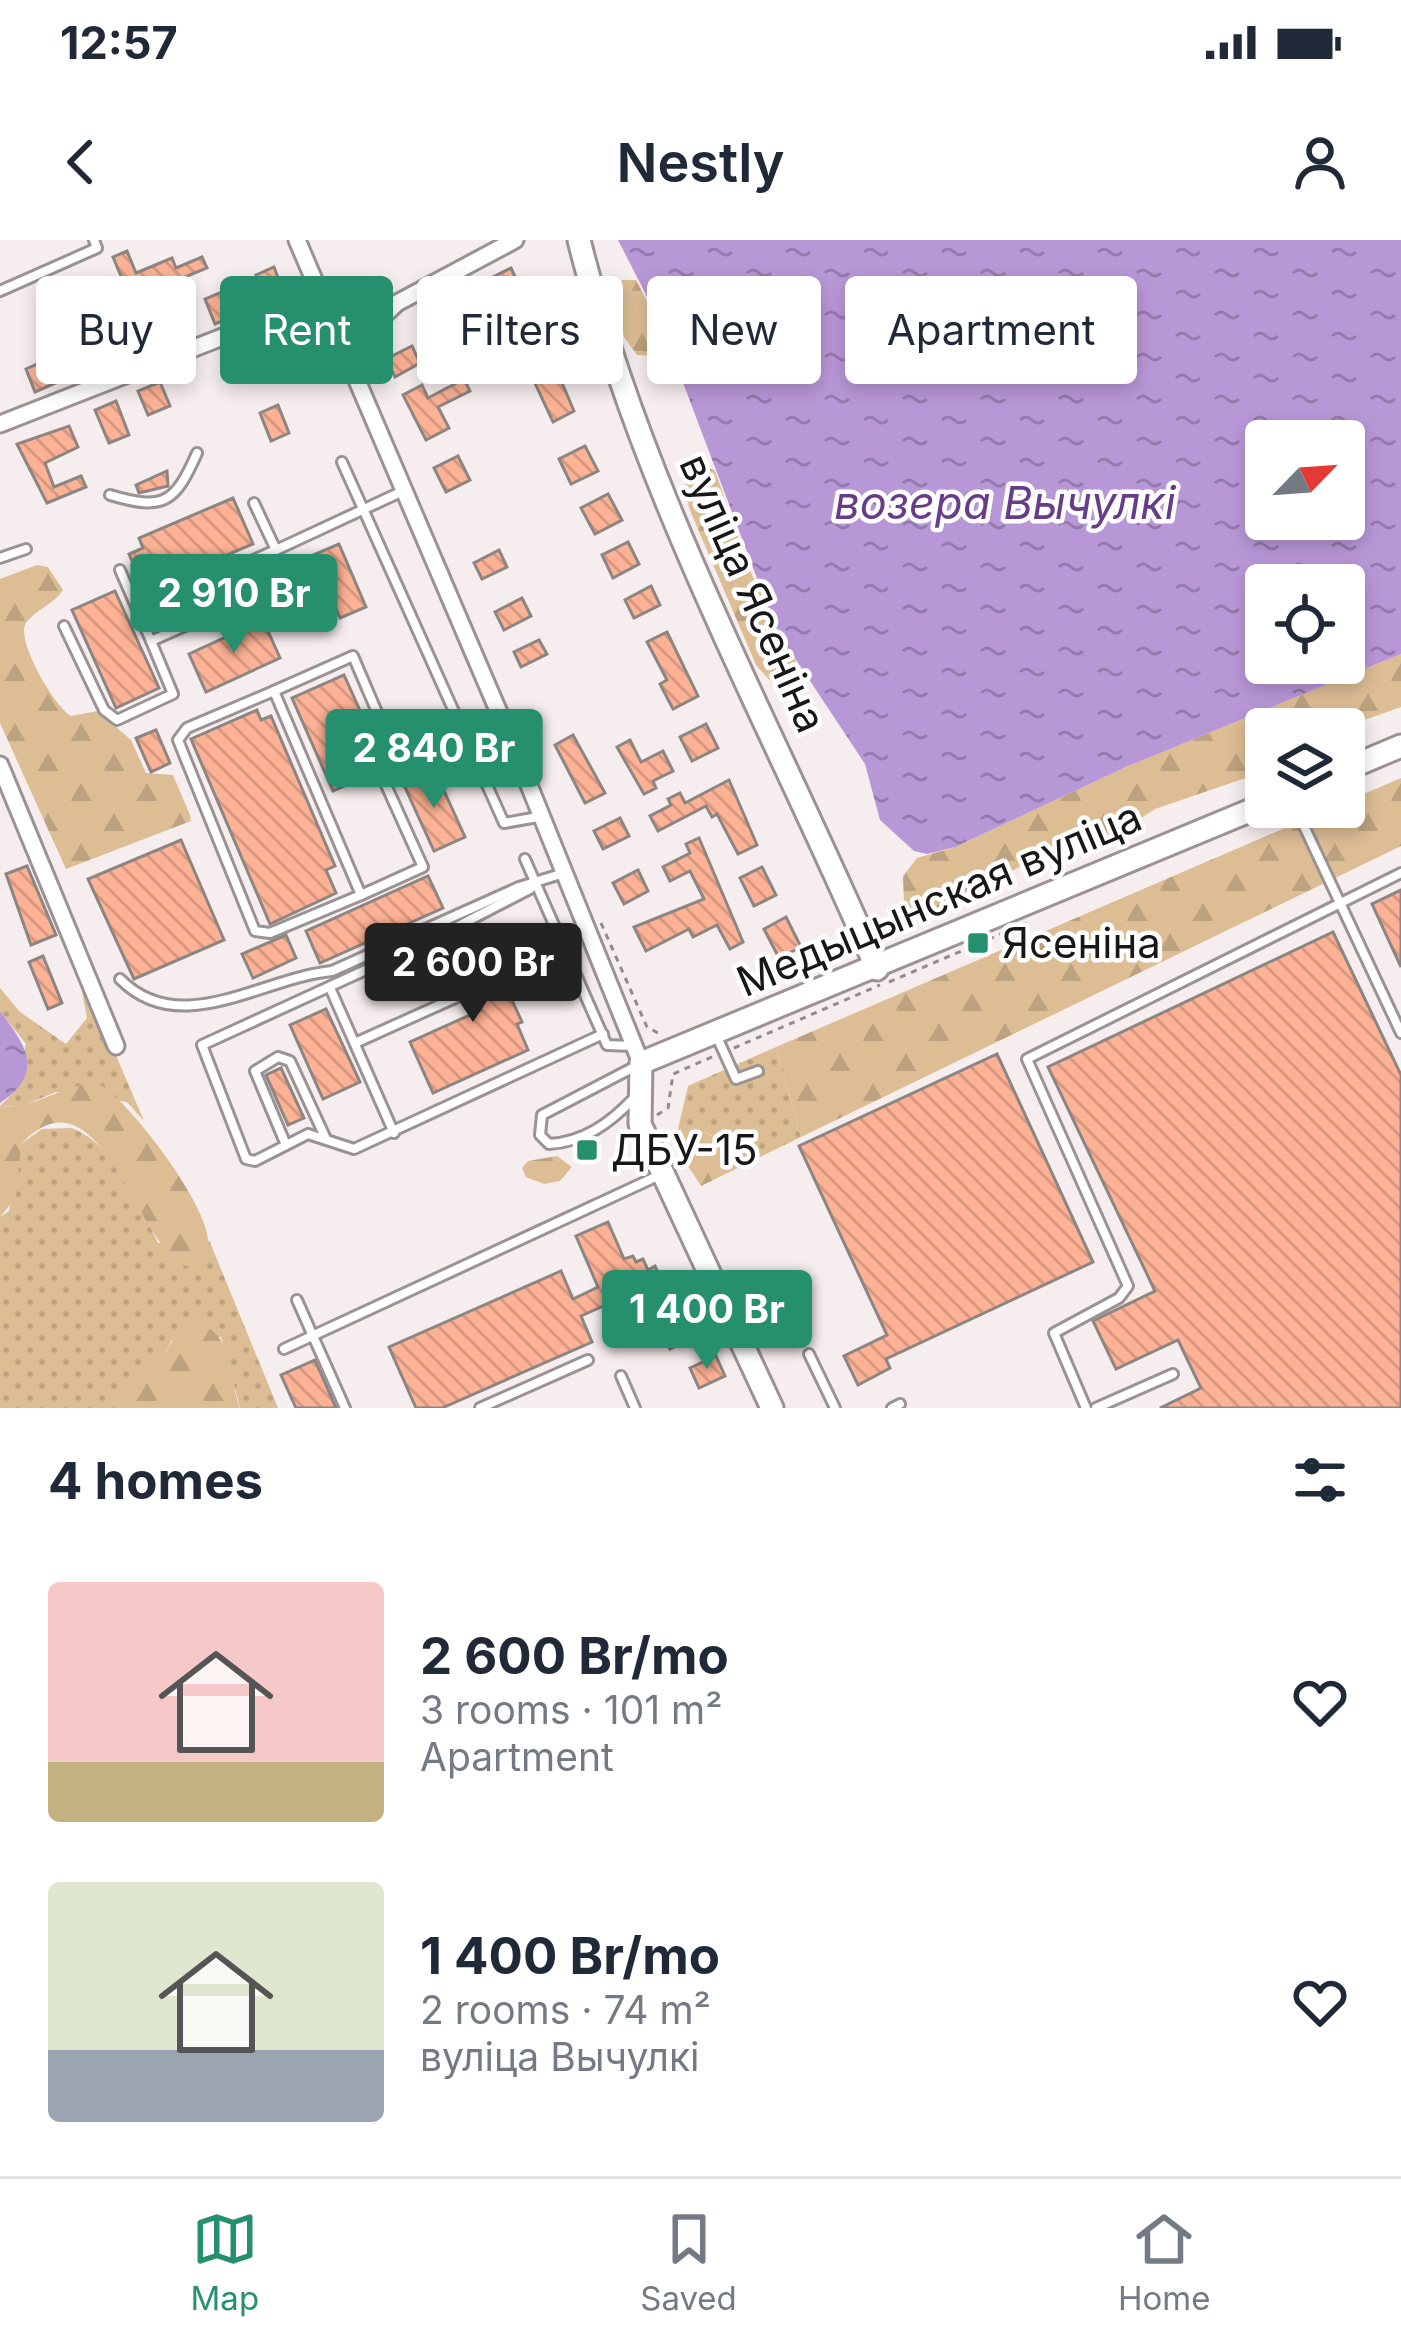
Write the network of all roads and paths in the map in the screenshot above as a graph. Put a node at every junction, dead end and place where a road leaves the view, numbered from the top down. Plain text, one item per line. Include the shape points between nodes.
1 (94, 240) edge
2 (297, 240) edge
3 (515, 240) edge
4 (579, 240) edge
5 (313, 276) edge
6 (0, 291) edge
7 (393, 307) edge
8 (220, 338) edge
9 (358, 384) edge
10 (0, 424) edge
11 (197, 452) dead end
12 (342, 462) dead end
13 (403, 491) junction
14 (110, 495) dead end
15 (254, 503) dead end
16 (363, 510) junction
17 (26, 548) dead end
18 (276, 550) junction
19 (0, 558) edge
20 (120, 570) dead end
21 (64, 626) dead end
22 (151, 641) junction
23 (274, 691) junction
24 (462, 727) junction
25 (1401, 746) edge
26 (398, 758) junction
27 (1365, 761) edge
28 (0, 765) edge
29 (1245, 813) edge
30 (542, 816) junction
31 (1303, 828) edge
32 (525, 859) dead end
33 (566, 872) junction
34 (1401, 873) edge
35 (537, 886) junction
36 (361, 895) junction
37 (1337, 904) junction
38 (1042, 916) dead end
39 (429, 941) junction
40 (878, 969) junction
41 (120, 979) dead end
42 (331, 990) junction
43 (603, 1034) junction
44 (1401, 1034) edge
45 (355, 1043) junction
46 (720, 1044) junction
47 (116, 1046) dead end
48 (638, 1055) junction
49 (758, 1071) dead end
50 (638, 1095) junction
51 (656, 1116) dead end
52 (394, 1133) junction
53 (326, 1141) junction
54 (286, 1145) junction
55 (663, 1174) junction
56 (297, 1300) dead end
57 (312, 1334) junction
58 (284, 1349) dead end
59 (809, 1354) dead end
60 (588, 1360) dead end
61 (1173, 1374) dead end
62 (621, 1376) dead end
63 (345, 1408) edge
64 (480, 1408) edge
65 (635, 1408) edge
66 (772, 1408) edge
67 (836, 1408) edge
68 (1085, 1408) edge
69 (1096, 1408) edge

1 - 6 lane via 98,248
2 - 5 street
3 - 7 street
4 - 40 street, вуліца Ясеніна via 642,440
8 - 10 street
9 - 13 street
11 - 14 lane via 169,498 139,503
12 - 16 lane
13 - 16 lane
13 - 30 street
15 - 18 lane
16 - 18 lane
16 - 24 lane
17 - 19 lane
18 - 22 lane via 224,573 223,609
20 - 22 lane
21 - 22 lane via 104,710 117,720 173,694
23 - 26 lane via 353,656
23 - 36 lane
23 - 36 lane via 187,728 178,740 255,931
24 - 26 lane
24 - 30 lane via 504,823
25 - 27 street
26 - 36 lane via 386,785 423,866
28 - 47 street
29 - 40 street, Медыцынская вуліца
30 - 33 street
31 - 37 lane
32 - 35 lane
33 - 35 lane
33 - 48 street
34 - 37 lane
35 - 39 lane
35 - 41 lane via 332,971 199,1007 152,1001
35 - 43 lane
37 - 44 lane
37 - 68 lane via 1027,1059 1128,1286 1054,1334
38 - 46 path
39 - 42 lane
39 - 45 lane via 455,998
40 - 46 street, Медыцынская вуліца
42 - 45 lane
42 - 54 lane via 202,1045 246,1159
43 - 48 lane via 608,1045
43 - 52 lane
45 - 52 lane
46 - 48 street, Медыцынская вуліца
46 - 49 lane via 736,1079
46 - 51 path via 673,1074 668,1108
48 - 50 street
48 - 50 lane via 542,1115 540,1135 549,1144 581,1137
50 - 55 street via 640,1124
52 - 53 lane via 354,1149
53 - 54 lane via 308,1134
53 - 54 lane via 290,1061 278,1057 255,1071
55 - 57 lane
55 - 66 street
56 - 57 lane
57 - 58 lane
57 - 63 lane
59 - 67 lane
60 - 64 lane
61 - 69 lane
62 - 65 lane

